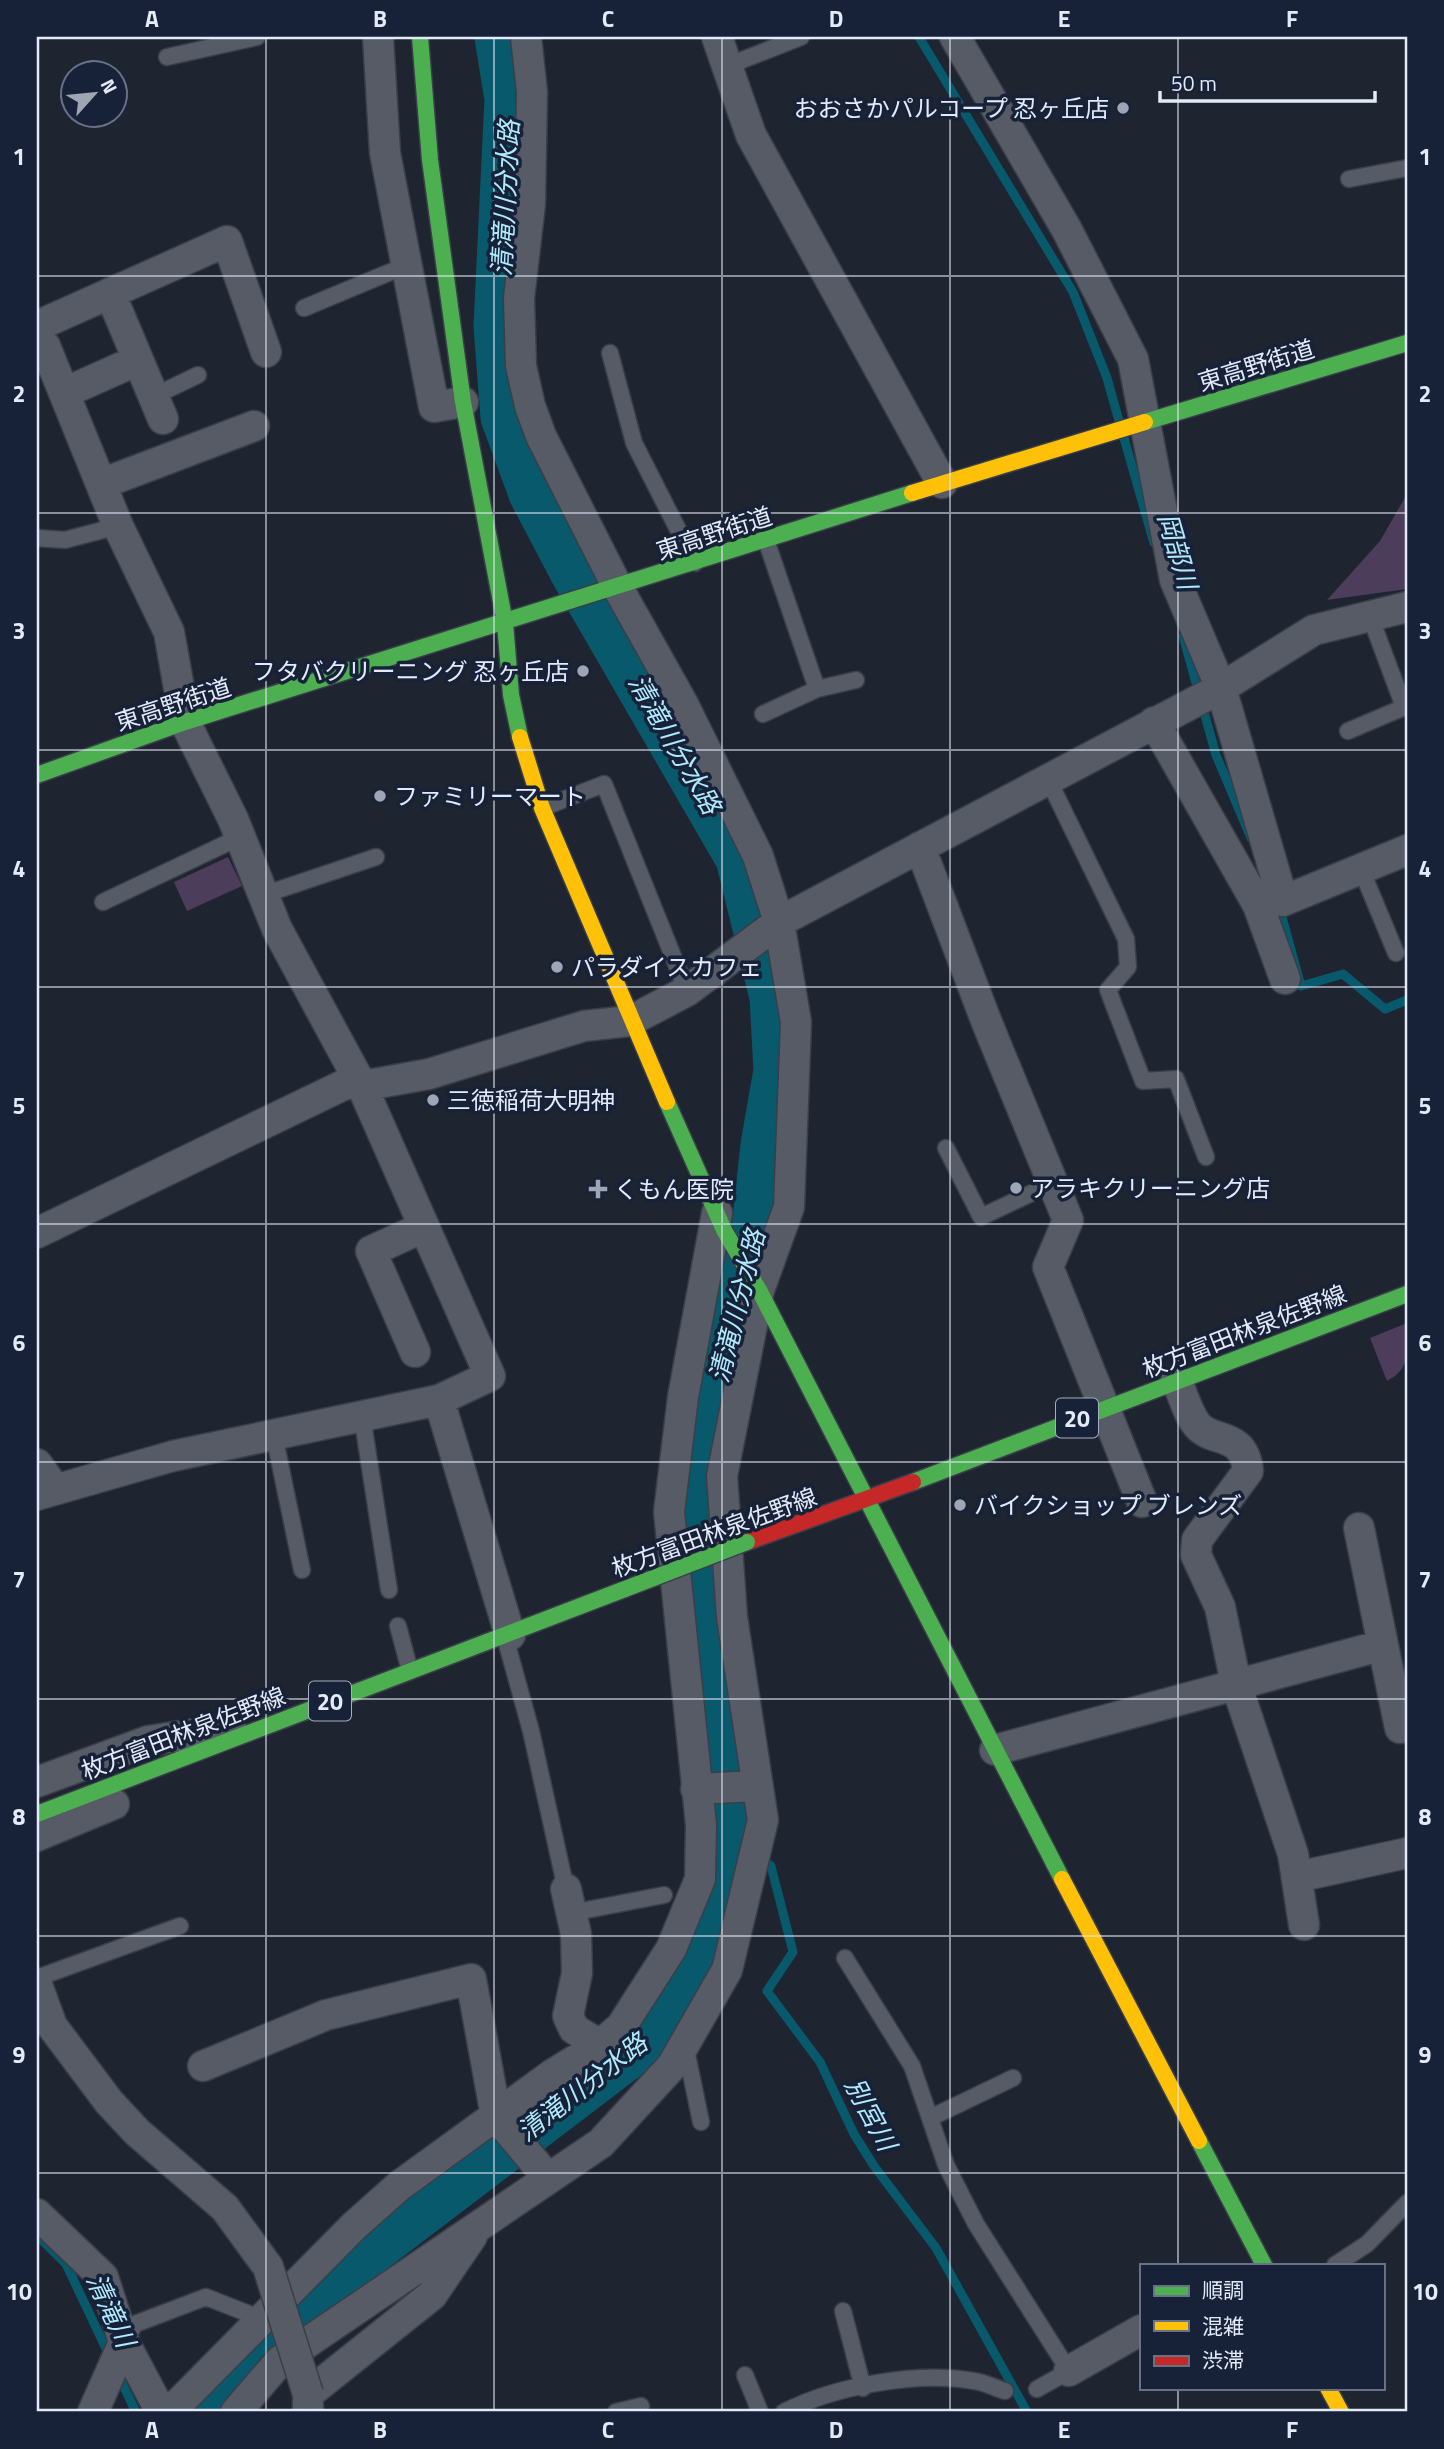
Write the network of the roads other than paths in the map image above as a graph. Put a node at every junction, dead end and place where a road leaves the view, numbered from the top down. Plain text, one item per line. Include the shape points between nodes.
1 (257, 37) edge
2 (378, 37) edge
3 (419, 37) edge
4 (526, 37) edge
5 (717, 37) edge
6 (801, 37) edge
7 (955, 37) edge
8 (167, 57) dead end
9 (727, 66) junction
10 (1407, 168) edge
11 (1349, 179) dead end
12 (407, 265) junction
13 (110, 293) junction
14 (304, 308) dead end
15 (37, 326) edge
16 (37, 338) edge
17 (1407, 343) edge
18 (266, 352) dead end
19 (610, 353) dead end
20 (138, 359) junction
21 (198, 375) dead end
22 (64, 393) junction
23 (463, 402) junction
24 (159, 408) joint
25 (1139, 423) junction
26 (254, 426) dead end
27 (942, 483) junction
28 (101, 484) junction
29 (118, 526) junction
30 (37, 538) edge
31 (766, 540) junction
32 (695, 563) junction
33 (618, 588) junction
34 (1407, 607) edge
35 (1370, 616) junction
36 (505, 623) junction
37 (856, 680) dead end
38 (817, 689) junction
39 (1208, 694) junction
40 (1405, 706) edge
41 (763, 714) dead end
42 (185, 722) junction
43 (1154, 722) junction
44 (1348, 732) dead end
45 (37, 775) edge
46 (1048, 779) junction
47 (542, 808) junction
48 (240, 837) junction
49 (920, 847) junction
50 (1407, 850) edge
51 (376, 857) dead end
52 (1361, 869) junction
53 (263, 895) junction
54 (103, 902) dead end
55 (779, 922) junction
56 (1396, 953) dead end
57 (1285, 979) dead end
58 (687, 991) junction
59 (630, 1021) junction
60 (360, 1082) junction
61 (946, 1148) dead end
62 (1206, 1157) dead end
63 (1053, 1183) junction
64 (721, 1222) junction
65 (424, 1227) junction
66 (37, 1233) edge
67 (759, 1290) junction
68 (1407, 1294) edge
69 (415, 1352) dead end
70 (1176, 1380) junction
71 (439, 1400) junction
72 (1102, 1408) junction
73 (362, 1416) junction
74 (274, 1434) junction
75 (37, 1464) edge
76 (46, 1492) edge
77 (866, 1501) junction
78 (1142, 1502) dead end
79 (1359, 1528) dead end
80 (302, 1570) dead end
81 (389, 1590) dead end
82 (398, 1626) dead end
83 (507, 1636) junction
84 (1383, 1645) junction
85 (411, 1671) junction
86 (1236, 1685) junction
87 (273, 1722) junction
88 (1400, 1728) dead end
89 (995, 1750) junction
90 (37, 1782) edge
91 (728, 1788) junction
92 (37, 1814) edge
93 (37, 1836) edge
94 (1407, 1853) edge
95 (1297, 1877) junction
96 (664, 1895) dead end
97 (569, 1901) junction
98 (1304, 1925) dead end
99 (180, 1926) dead end
100 (845, 1958) dead end
101 (37, 1978) edge
102 (37, 1985) edge
103 (685, 2043) junction
104 (600, 2045) junction
105 (202, 2066) dead end
106 (1013, 2078) dead end
107 (930, 2118) junction
108 (501, 2122) junction
109 (701, 2122) dead end
110 (540, 2169) junction
111 (1407, 2203) edge
112 (37, 2214) edge
113 (480, 2223) junction
114 (1260, 2264) edge
115 (1337, 2264) edge
116 (843, 2311) dead end
117 (262, 2319) junction
118 (1140, 2331) edge
119 (122, 2348) junction
120 (1069, 2371) junction
121 (746, 2375) dead end
122 (863, 2388) junction
123 (1037, 2389) dead end
124 (1329, 2390) edge
125 (1005, 2391) dead end
126 (98, 2400) edge
127 (308, 2403) edge
128 (641, 2406) dead end
129 (161, 2412) edge
130 (170, 2412) edge
131 (236, 2412) edge
132 (616, 2412) edge
133 (760, 2412) edge
134 (784, 2412) edge
135 (1341, 2412) edge

1 - 8 lane
2 - 12 street via 385,153
3 - 23 street via 429,160
4 - 33 street via 532,92 530,204 519,298 521,366 541,436
5 - 9 street
6 - 9 lane
7 - 25 street via 1067,230 1133,359
9 - 27 street via 751,135
10 - 11 lane
12 - 14 lane
12 - 23 street via 435,407
13 - 15 street
13 - 18 street via 227,241
13 - 20 street
16 - 22 street via 45,346
17 - 25 street, 東高野街道
19 - 32 lane via 634,443
20 - 22 street
20 - 24 street
21 - 24 lane
22 - 28 street
23 - 36 street
25 - 27 street, 東高野街道
25 - 39 street via 1175,580
26 - 28 street
27 - 31 street, 東高野街道
28 - 29 street
29 - 30 lane via 65,540
29 - 42 street via 169,632
31 - 32 street, 東高野街道
31 - 38 lane
32 - 33 street, 東高野街道
33 - 36 street, 東高野街道
33 - 55 street via 683,704 758,856
34 - 35 street
35 - 39 street via 1314,630
35 - 40 lane
36 - 42 street, 東高野街道
36 - 47 street via 511,695
37 - 38 lane
38 - 41 lane
39 - 43 street
39 - 52 street via 1283,901
40 - 44 lane
42 - 45 street, 東高野街道
42 - 48 street
43 - 46 street
43 - 57 street via 1258,905
46 - 49 street
46 - 62 lane via 1126,939 1128,967 1108,990 1143,1082 1176,1079
47 - 58 lane via 604,784
47 - 59 street
48 - 53 street
48 - 54 lane
49 - 55 street
49 - 63 street
50 - 52 street
51 - 53 lane
52 - 56 lane
53 - 60 street via 276,929
55 - 58 street
55 - 67 street via 796,1022 789,1207
58 - 59 street
59 - 60 street via 584,1026 429,1074
59 - 64 street
60 - 65 street
60 - 66 street
61 - 63 lane via 981,1217
63 - 72 street via 1068,1220 1048,1267
64 - 67 street
64 - 91 street via 683,1397 669,1512
65 - 69 street via 371,1251
65 - 71 street via 490,1376
67 - 77 street
67 - 91 street via 722,1476 732,1617
68 - 70 street, 枚方富田林泉佐野線 / 20
70 - 72 street, 枚方富田林泉佐野線 / 20
70 - 86 street via 1199,1427 1237,1445 1247,1460 1248,1471 1197,1540 1196,1555 1220,1607
71 - 73 street
71 - 83 street
72 - 77 street, 枚方富田林泉佐野線 / 20
72 - 78 street
73 - 74 street
73 - 81 lane
74 - 76 street via 173,1456
74 - 80 lane
75 - 76 street
77 - 83 street, 枚方富田林泉佐野線 / 20, bridge via 747,1542
77 - 89 street
79 - 84 street
82 - 85 lane
83 - 85 street, 枚方富田林泉佐野線 / 20
83 - 97 lane
84 - 86 street
84 - 88 street
85 - 87 street, 枚方富田林泉佐野線 / 20
86 - 89 street
86 - 95 street
87 - 90 street via 148,1741
87 - 92 street, 枚方富田林泉佐野線 / 20
87 - 93 street via 159,1785
89 - 114 street
91 - 103 street via 763,1819 727,1970
91 - 104 street via 701,1825 700,1879 671,1949 621,2027
94 - 95 street
95 - 98 street
96 - 97 lane
97 - 104 street via 578,1973 568,2016 573,2029
99 - 101 lane
100 - 107 lane via 912,2066
102 - 127 street, bridge via 52,2026 109,2102 225,2208 268,2267
103 - 109 lane
103 - 110 street via 672,2066 601,2143
104 - 108 street via 554,2074
105 - 108 street via 326,2015 471,1979
106 - 107 lane
107 - 120 lane via 946,2165 976,2224
108 - 110 street
108 - 117 street via 399,2186
110 - 113 street
111 - 115 lane via 1367,2244
112 - 119 street via 103,2277
113 - 127 street via 432,2295
113 - 131 street via 280,2361
116 - 122 lane
117 - 119 lane via 206,2297 135,2324
117 - 130 street
118 - 120 street
119 - 126 street
119 - 129 street
120 - 123 lane
121 - 133 lane
122 - 125 lane via 897,2379 975,2381
122 - 134 lane
124 - 135 street
128 - 132 lane

